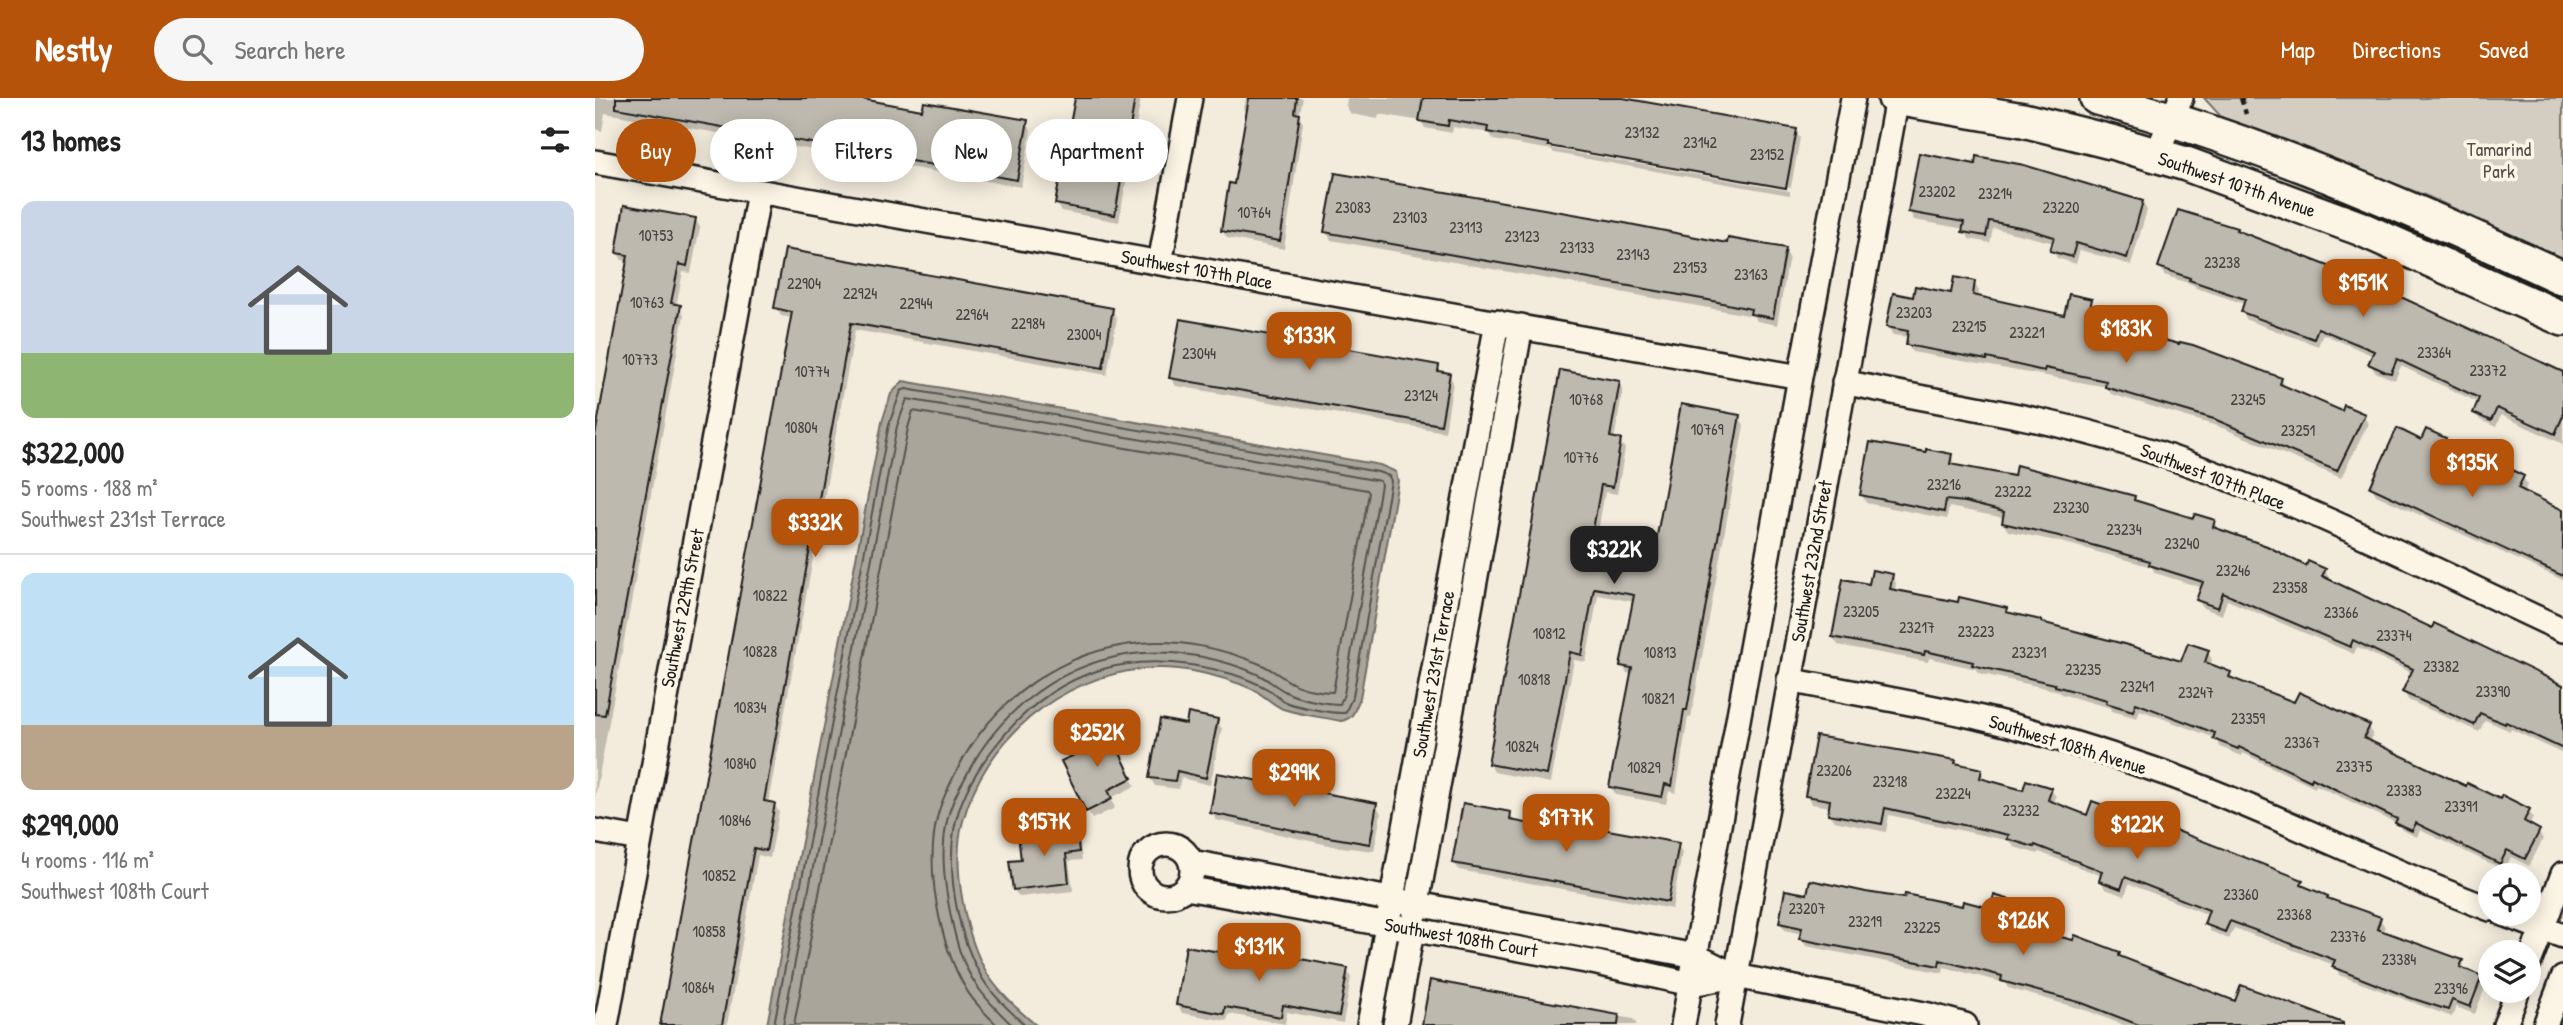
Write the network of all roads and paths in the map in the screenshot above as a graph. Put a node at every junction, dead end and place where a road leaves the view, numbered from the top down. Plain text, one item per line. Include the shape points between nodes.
1 (1190, 98) edge
2 (1853, 98) edge
3 (1897, 98) edge
4 (2097, 98) edge
5 (2241, 98) edge
6 (2176, 109) edge
7 (2249, 121) dead end
8 (2156, 155) junction
9 (595, 162) edge
10 (759, 192) junction
11 (1160, 263) junction
12 (2563, 278) edge
13 (2563, 319) edge
14 (1497, 322) junction
15 (1521, 326) junction
16 (1800, 377) junction
17 (1844, 382) junction
18 (2563, 630) edge
19 (1789, 680) junction
20 (595, 831) edge
21 (639, 839) junction
22 (1191, 862) junction
23 (2563, 874) edge
24 (1185, 888) junction
25 (1391, 901) junction
26 (2478, 904) edge
27 (1417, 906) junction
28 (1388, 924) junction
29 (1413, 928) junction
30 (2552, 932) edge
31 (2541, 947) edge
32 (1696, 956) junction
33 (1736, 976) junction
34 (2563, 978) edge
35 (1691, 984) junction
36 (2513, 1003) edge
37 (1898, 1017) edge
38 (606, 1025) edge
39 (1369, 1025) edge
40 (1395, 1025) edge
41 (1683, 1025) edge
42 (1727, 1025) edge
43 (1965, 1025) edge
44 (2505, 1025) edge
45 (2545, 1025) edge

1 - 11 street
2 - 16 street
3 - 8 street, Southwest 107th Avenue via 2023,120
3 - 17 street, Southwest 232nd Street
4 - 6 street, Southwest 107th Avenue
5 - 7 path
6 - 8 street
6 - 12 street, Southwest 107th Avenue
8 - 13 street, Southwest 107th Avenue via 2359,228
9 - 10 street, Southwest 107th Place
10 - 11 street, Southwest 107th Place
10 - 21 street, Southwest 229th Street
11 - 14 street, Southwest 107th Place
14 - 15 street, Southwest 107th Place
14 - 25 street, Southwest 231st Terrace
15 - 16 street, Southwest 107th Place
15 - 27 street, Southwest 231st Terrace
16 - 32 street
17 - 18 street, Southwest 107th Place via 2091,432 2176,460 2307,512
17 - 19 street, Southwest 232nd Street
19 - 26 street, Southwest 108th Avenue via 1943,709 2083,746 2233,800
19 - 33 street, Southwest 232nd Street
20 - 21 street
21 - 38 street, Southwest 229th Street
22 - 24 street
22 - 24 street via 1171,844 1153,847 1141,860 1140,879 1152,893 1170,897
22 - 25 street, Southwest 108th Court
23 - 30 street
24 - 28 street, Southwest 108th Court
25 - 27 street, Southwest 108th Court
25 - 28 street, Southwest 231st Terrace
27 - 29 street, Southwest 231st Terrace
27 - 32 street, Southwest 108th Court
28 - 29 street, Southwest 108th Court
28 - 39 street, Southwest 231st Terrace
29 - 35 street, Southwest 108th Court
29 - 40 street, Southwest 231st Terrace
30 - 31 street
32 - 33 street, Southwest 108th Court
32 - 35 street
33 - 35 street, Southwest 108th Court
33 - 37 street, Southwest 108th Court
33 - 42 street, Southwest 232nd Street
34 - 45 street
35 - 41 street
36 - 44 street
37 - 43 street, Southwest 108th Court

